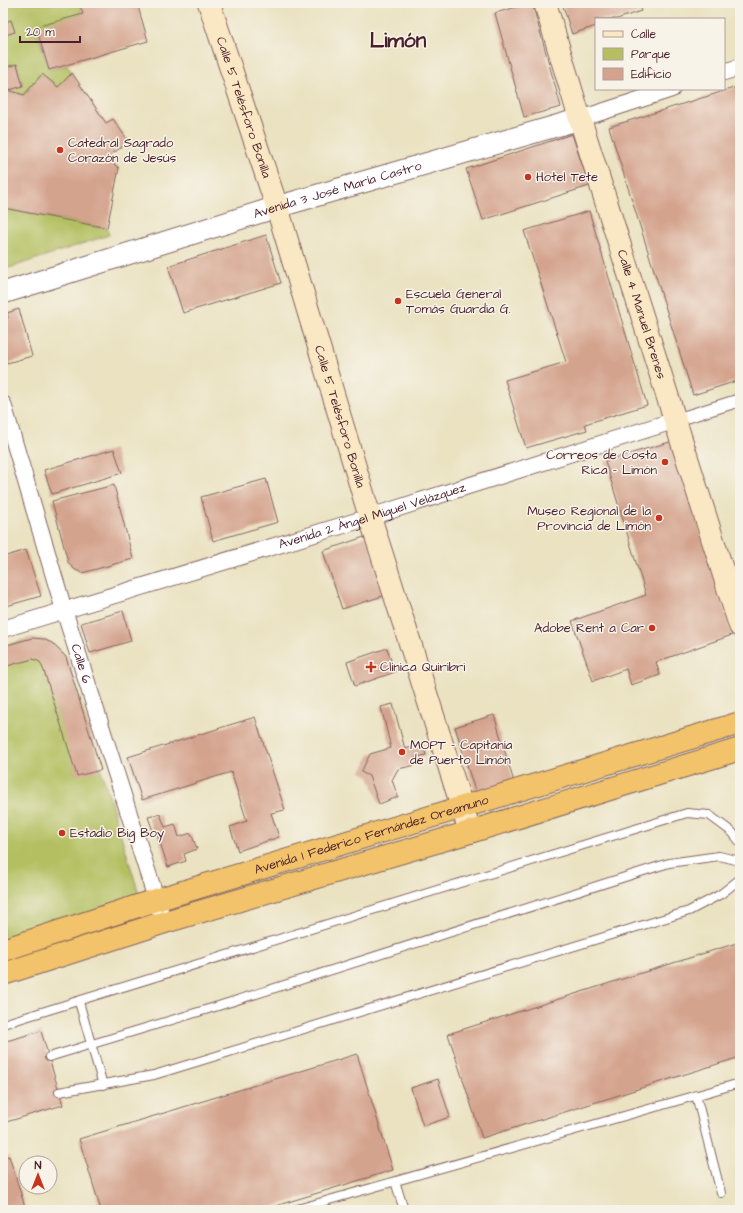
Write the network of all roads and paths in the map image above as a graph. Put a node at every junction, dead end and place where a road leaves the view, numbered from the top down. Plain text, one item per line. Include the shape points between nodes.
1 (209, 3) edge
2 (545, 3) edge
3 (740, 67) edge
4 (725, 72) edge
5 (669, 90) edge
6 (580, 119) junction
7 (278, 207) junction
8 (3, 293) edge
9 (740, 400) edge
10 (3, 404) edge
11 (676, 420) junction
12 (370, 517) junction
13 (64, 610) junction
14 (740, 626) edge
15 (3, 629) edge
16 (740, 723) edge
17 (740, 749) edge
18 (462, 808) junction
19 (470, 832) junction
20 (740, 842) edge
21 (740, 861) edge
22 (740, 880) edge
23 (156, 900) junction
24 (164, 922) junction
25 (3, 950) edge
26 (3, 974) edge
27 (79, 1002) junction
28 (3, 1024) edge
29 (92, 1044) junction
30 (49, 1057) dead end
31 (740, 1083) edge
32 (103, 1085) junction
33 (59, 1092) dead end
34 (696, 1095) junction
35 (395, 1181) junction
36 (721, 1193) dead end
37 (294, 1210) edge
38 (404, 1210) edge

1 - 7 main road, Calle 5 Telésforo Bonilla
2 - 6 main road, Calle 4 Manuel Brenes
3 - 4 street
5 - 6 street, Avenida 3 José María Castro
6 - 7 street, Avenida 3 José María Castro
6 - 11 main road, Calle 4 Manuel Brenes
7 - 8 street, Avenida 3 José María Castro
7 - 12 main road, Calle 5 Telésforo Bonilla
9 - 11 street, Avenida 2 Ángel Miguel Velázquez
10 - 13 street, Calle 6
11 - 12 street, Avenida 2 Ángel Miguel Velázquez
11 - 14 main road, Calle 4 Manuel Brenes
12 - 13 street, Avenida 2 Ángel Miguel Velázquez
12 - 18 main road, Calle 5 Telésforo Bonilla
13 - 15 street, Avenida 2 Ángel Miguel Velázquez
13 - 23 street, Calle 6
16 - 18 highway, Avenida 1 Federico Fernández Oreamuno
17 - 19 highway, Avenida 1 Federico Fernández Oreamuno
18 - 19 main road, Calle 5 Telésforo Bonilla
18 - 23 highway, Avenida 1 Federico Fernández Oreamuno
19 - 24 highway, Avenida 1 Federico Fernández Oreamuno
20 - 27 lane via 732,832 709,816 687,813
21 - 29 lane via 719,856 669,863
22 - 32 lane via 722,894 689,911 154,1075
23 - 24 street, Calle 6
23 - 25 highway, Avenida 1 Federico Fernández Oreamuno
24 - 26 highway, Avenida 1 Federico Fernández Oreamuno
27 - 28 lane
27 - 29 lane
29 - 30 lane
29 - 32 lane
31 - 34 lane
32 - 33 lane
34 - 35 lane
34 - 36 lane
35 - 37 lane
35 - 38 lane

